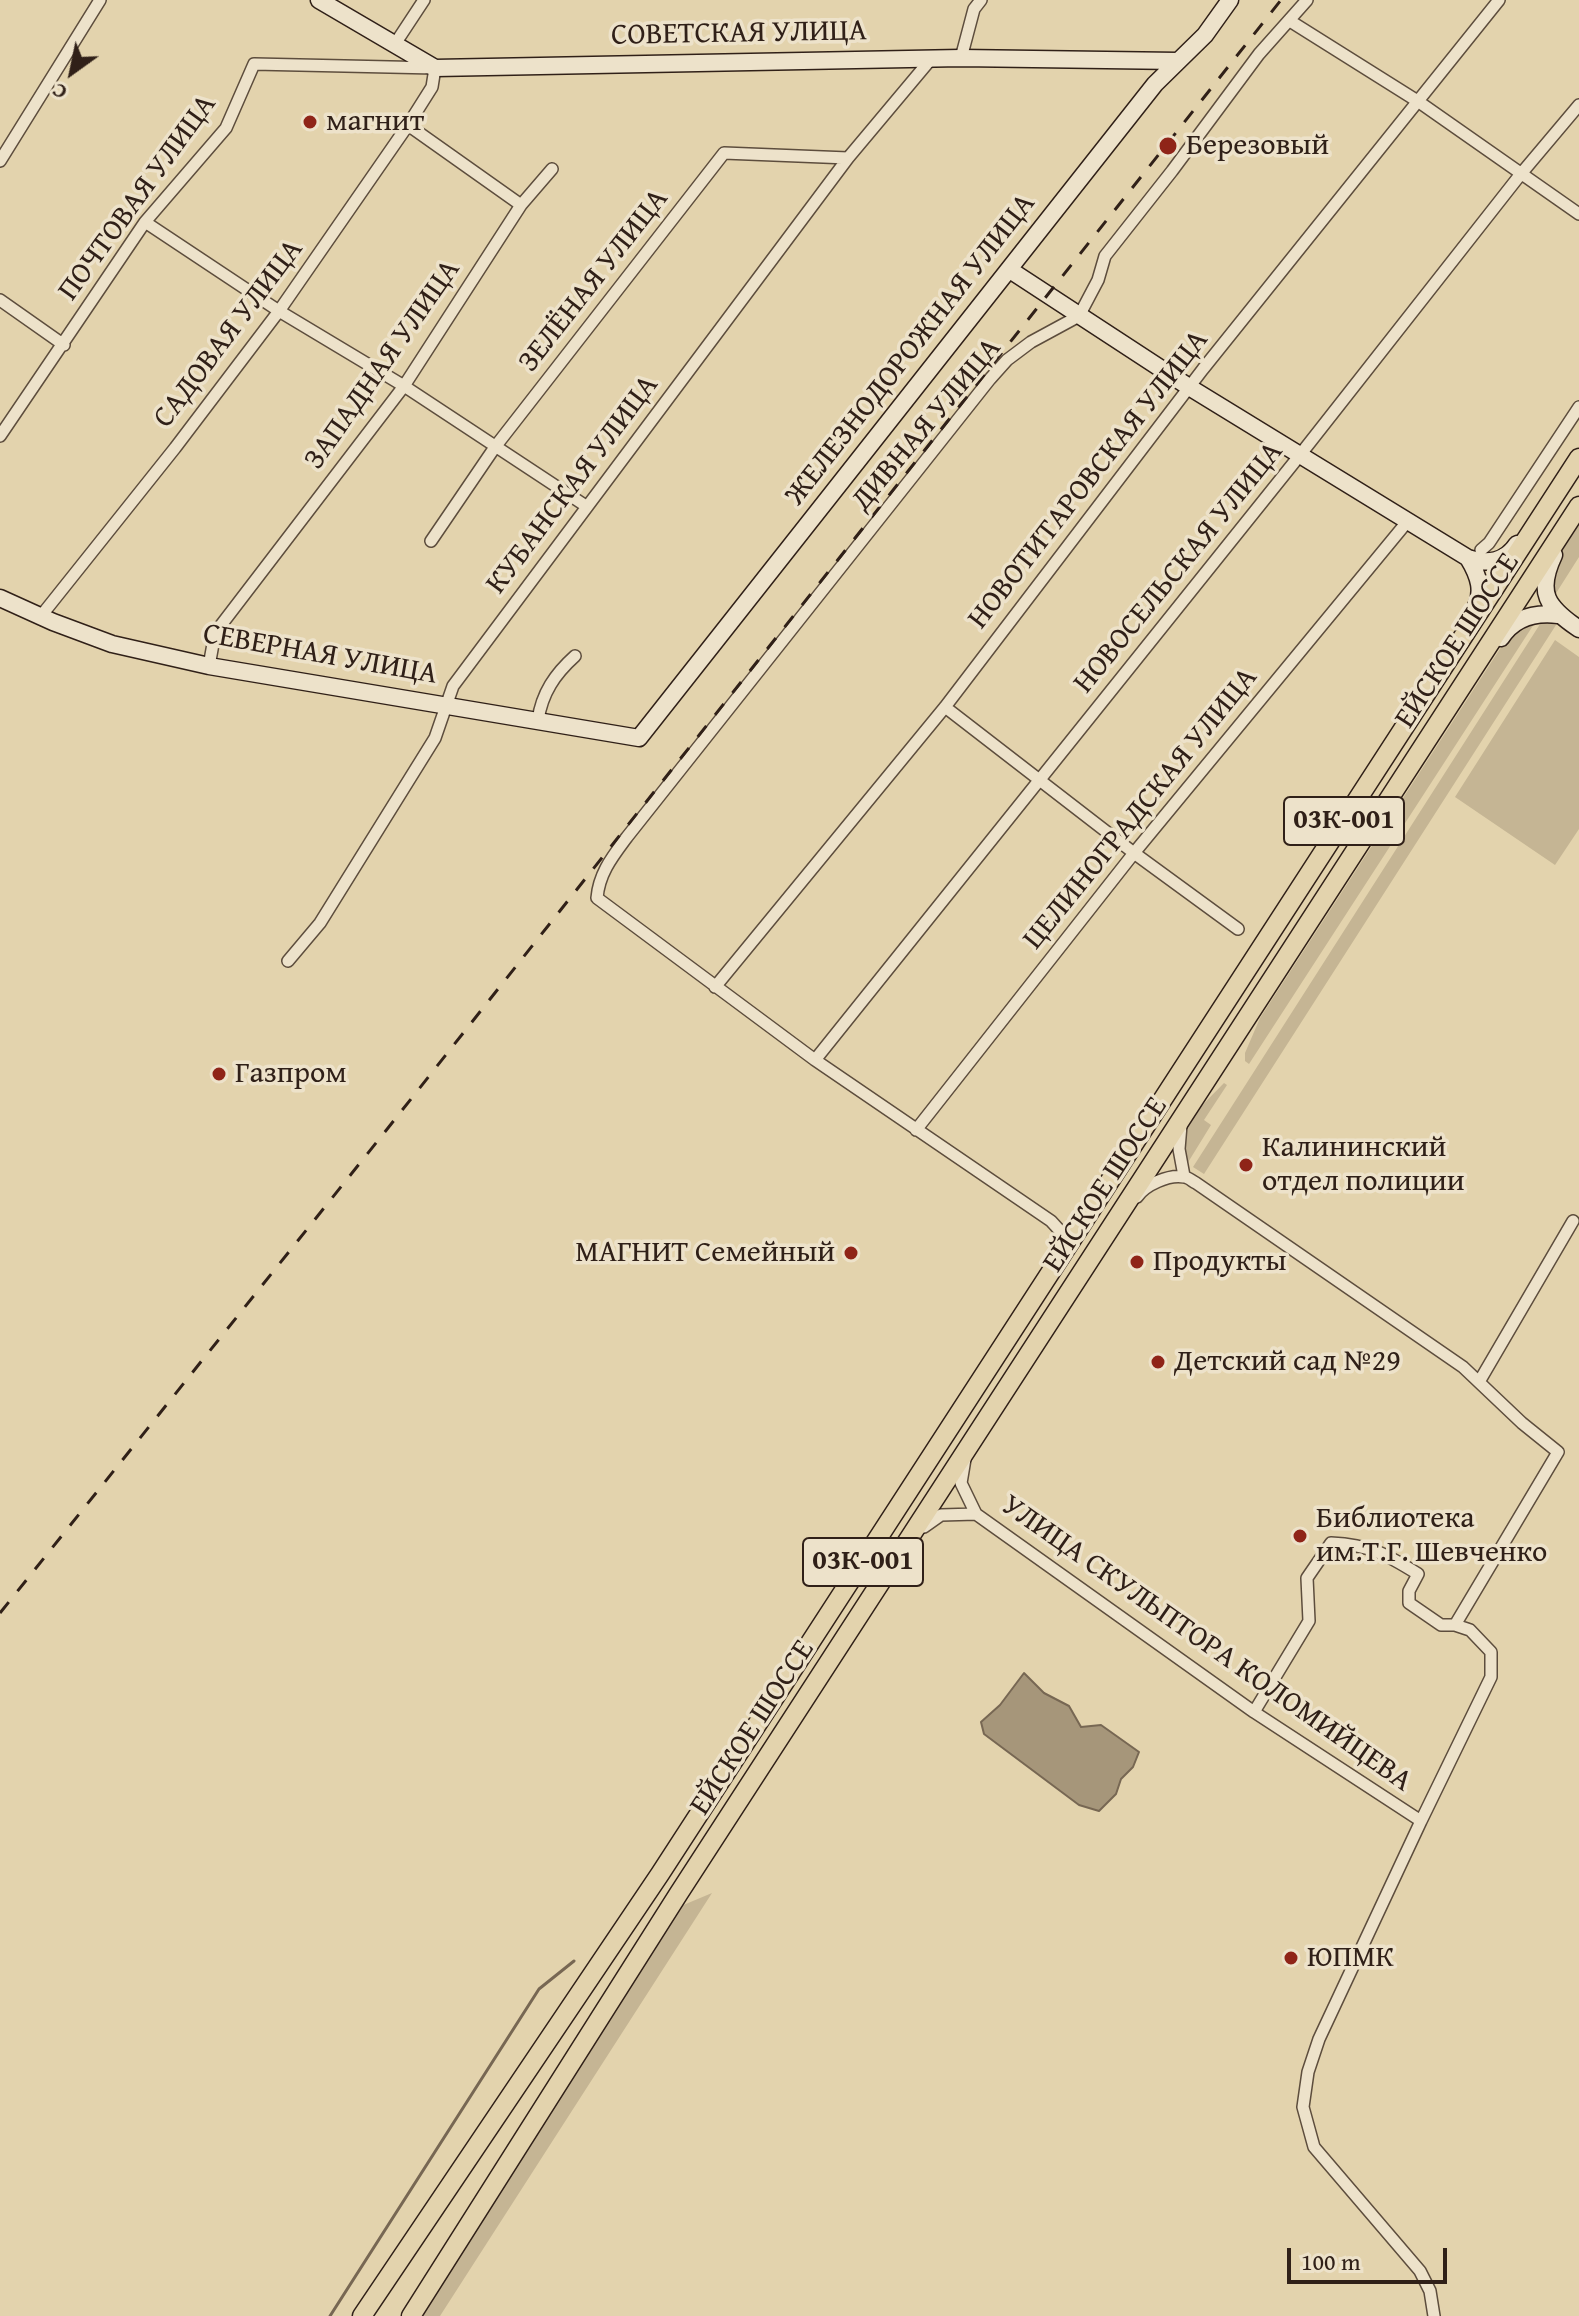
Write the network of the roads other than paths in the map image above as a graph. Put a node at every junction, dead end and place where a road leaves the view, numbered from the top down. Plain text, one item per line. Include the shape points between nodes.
1 (100, 0) edge
2 (319, 0) edge
3 (424, 0) edge
4 (981, 0) edge
5 (1230, 0) edge
6 (1307, 0) edge
7 (1499, 0) edge
8 (1290, 21) junction
9 (395, 44) junction
10 (961, 58) junction
11 (931, 59) junction
12 (1178, 61) junction
13 (435, 68) junction
14 (1419, 102) junction
15 (1579, 105) edge
16 (408, 125) junction
17 (848, 158) junction
18 (0, 161) edge
19 (552, 169) dead end
20 (1520, 175) junction
21 (521, 205) junction
22 (1579, 214) edge
23 (145, 222) junction
24 (1010, 270) junction
25 (0, 300) edge
26 (279, 311) junction
27 (1079, 316) junction
28 (64, 345) junction
29 (404, 386) junction
30 (1189, 387) junction
31 (1579, 407) edge
32 (0, 436) edge
33 (495, 447) junction
34 (1300, 455) junction
35 (1579, 458) edge
36 (586, 506) junction
37 (1579, 506) edge
38 (1541, 517) junction
39 (1407, 522) junction
40 (431, 541) dead end
41 (1554, 544) junction
42 (1475, 554) junction
43 (0, 598) edge
44 (1558, 615) junction
45 (41, 616) junction
46 (1473, 623) junction
47 (1579, 629) edge
48 (575, 656) dead end
49 (209, 666) junction
50 (1472, 672) junction
51 (445, 704) junction
52 (945, 707) junction
53 (538, 720) junction
54 (639, 738) joint
55 (1040, 780) junction
56 (1134, 853) junction
57 (1238, 929) dead end
58 (288, 961) dead end
59 (715, 987) junction
60 (815, 1060) junction
61 (1181, 1120) junction
62 (916, 1130) junction
63 (1184, 1176) junction
64 (1088, 1217) junction
65 (1051, 1221) junction
66 (1573, 1221) dead end
67 (1108, 1233) junction
68 (1066, 1250) junction
69 (1479, 1382) junction
70 (968, 1448) junction
71 (976, 1514) junction
72 (897, 1558) junction
73 (1455, 1625) junction
74 (1254, 1712) junction
75 (1421, 1821) junction
76 (362, 2316) edge
77 (411, 2316) edge
78 (1434, 2316) edge

1 - 18 street
2 - 9 street
3 - 9 street
4 - 10 street
5 - 12 street, ЖЕЛЕЗНОДОРОЖНАЯ УЛИЦА
6 - 8 street
7 - 14 street, НОВОТИТАРОВСКАЯ УЛИЦА
8 - 14 street
8 - 27 street via 1105,256
9 - 13 street
10 - 11 street, СОВЕТСКАЯ УЛИЦА
10 - 12 street, СОВЕТСКАЯ УЛИЦА
11 - 13 street, СОВЕТСКАЯ УЛИЦА
11 - 17 street, КУБАНСКАЯ УЛИЦА
12 - 24 street, ЖЕЛЕЗНОДОРОЖНАЯ УЛИЦА
13 - 16 street, САДОВАЯ УЛИЦА via 432,87
13 - 23 street, ПОЧТОВАЯ УЛИЦА via 254,64 226,128
14 - 20 street
14 - 30 street, НОВОТИТАРОВСКАЯ УЛИЦА
15 - 20 street, НОВОСЕЛЬСКАЯ УЛИЦА
16 - 21 street
16 - 26 street, САДОВАЯ УЛИЦА
17 - 33 street, ЗЕЛЁНАЯ УЛИЦА via 724,153
17 - 36 street, КУБАНСКАЯ УЛИЦА
19 - 21 street, ЗАПАДНАЯ УЛИЦА
20 - 22 street
20 - 34 street, НОВОСЕЛЬСКАЯ УЛИЦА
21 - 29 street, ЗАПАДНАЯ УЛИЦА
23 - 26 street
23 - 28 street, ПОЧТОВАЯ УЛИЦА
24 - 27 street
24 - 54 street, ЖЕЛЕЗНОДОРОЖНАЯ УЛИЦА
25 - 28 street
26 - 29 street
26 - 45 street, САДОВАЯ УЛИЦА
27 - 30 street
27 - 59 street, ДИВНАЯ УЛИЦА via 1031,342 990,379 607,866 597,898
28 - 32 street, ПОЧТОВАЯ УЛИЦА
29 - 33 street
29 - 49 street, ЗАПАДНАЯ УЛИЦА via 215,633
30 - 34 street
30 - 52 street, НОВОТИТАРОВСКАЯ УЛИЦА
31 - 42 street via 1489,543
33 - 36 street
33 - 40 street, ЗЕЛЁНАЯ УЛИЦА
34 - 39 street
34 - 55 street, НОВОСЕЛЬСКАЯ УЛИЦА
35 - 38 main road, 03К-001
36 - 51 street, КУБАНСКАЯ УЛИЦА
37 - 41 main road, ЕЙСКОЕ ШОССЕ / 03К-001
38 - 42 street via 1501,560 1485,562
38 - 46 main road, ЕЙСКОЕ ШОССЕ / 03К-001
39 - 42 street
39 - 56 street, ЦЕЛИНОГРАДСКАЯ УЛИЦА
41 - 44 street via 1544,587
41 - 50 main road, ЕЙСКОЕ ШОССЕ / 03К-001
42 - 46 street via 1480,597
43 - 45 street, СЕВЕРНАЯ УЛИЦА
44 - 47 street
44 - 50 street via 1532,615 1509,625 1480,670
45 - 49 street, СЕВЕРНАЯ УЛИЦА via 112,644
46 - 64 main road, ЕЙСКОЕ ШОССЕ / 03К-001
48 - 53 street via 558,672 541,702
49 - 51 street, СЕВЕРНАЯ УЛИЦА
50 - 61 main road, ЕЙСКОЕ ШОССЕ / 03К-001
51 - 53 street, СЕВЕРНАЯ УЛИЦА
51 - 58 street, КУБАНСКАЯ УЛИЦА via 435,738 320,923
52 - 55 street
52 - 59 street, НОВОТИТАРОВСКАЯ УЛИЦА
53 - 54 street, СЕВЕРНАЯ УЛИЦА
55 - 56 street
55 - 60 street, НОВОСЕЛЬСКАЯ УЛИЦА
56 - 57 street
56 - 62 street, ЦЕЛИНОГРАДСКАЯ УЛИЦА
59 - 60 street
60 - 62 street
61 - 63 street
61 - 67 main road, ЕЙСКОЕ ШОССЕ / 03К-001
62 - 65 street
63 - 67 street via 1159,1181 1141,1192
63 - 69 street
64 - 65 street via 1070,1223
64 - 68 main road, ЕЙСКОЕ ШОССЕ / 03К-001
65 - 68 street via 1062,1233
66 - 69 street
67 - 70 main road, ЕЙСКОЕ ШОССЕ / 03К-001
68 - 76 main road, ЕЙСКОЕ ШОССЕ / 03К-001 via 660,1874
69 - 73 street via 1558,1452
70 - 71 street via 961,1483
70 - 72 main road, ЕЙСКОЕ ШОССЕ / 03К-001
71 - 72 street via 932,1519 904,1558
71 - 74 street, УЛИЦА СКУЛЬПТОРА КОЛОМИЙЦЕВА
72 - 77 main road, ЕЙСКОЕ ШОССЕ / 03К-001
73 - 74 street via 1441,1625 1409,1603 1418,1574 1383,1552 1331,1543 1307,1578 1309,1621
73 - 75 street via 1470,1630 1491,1652 1491,1677
74 - 75 street, УЛИЦА СКУЛЬПТОРА КОЛОМИЙЦЕВА
75 - 78 street, УЛИЦА СКУЛЬПТОРА КОЛОМИЙЦЕВА via 1319,2039 1303,2107 1314,2147 1420,2271

